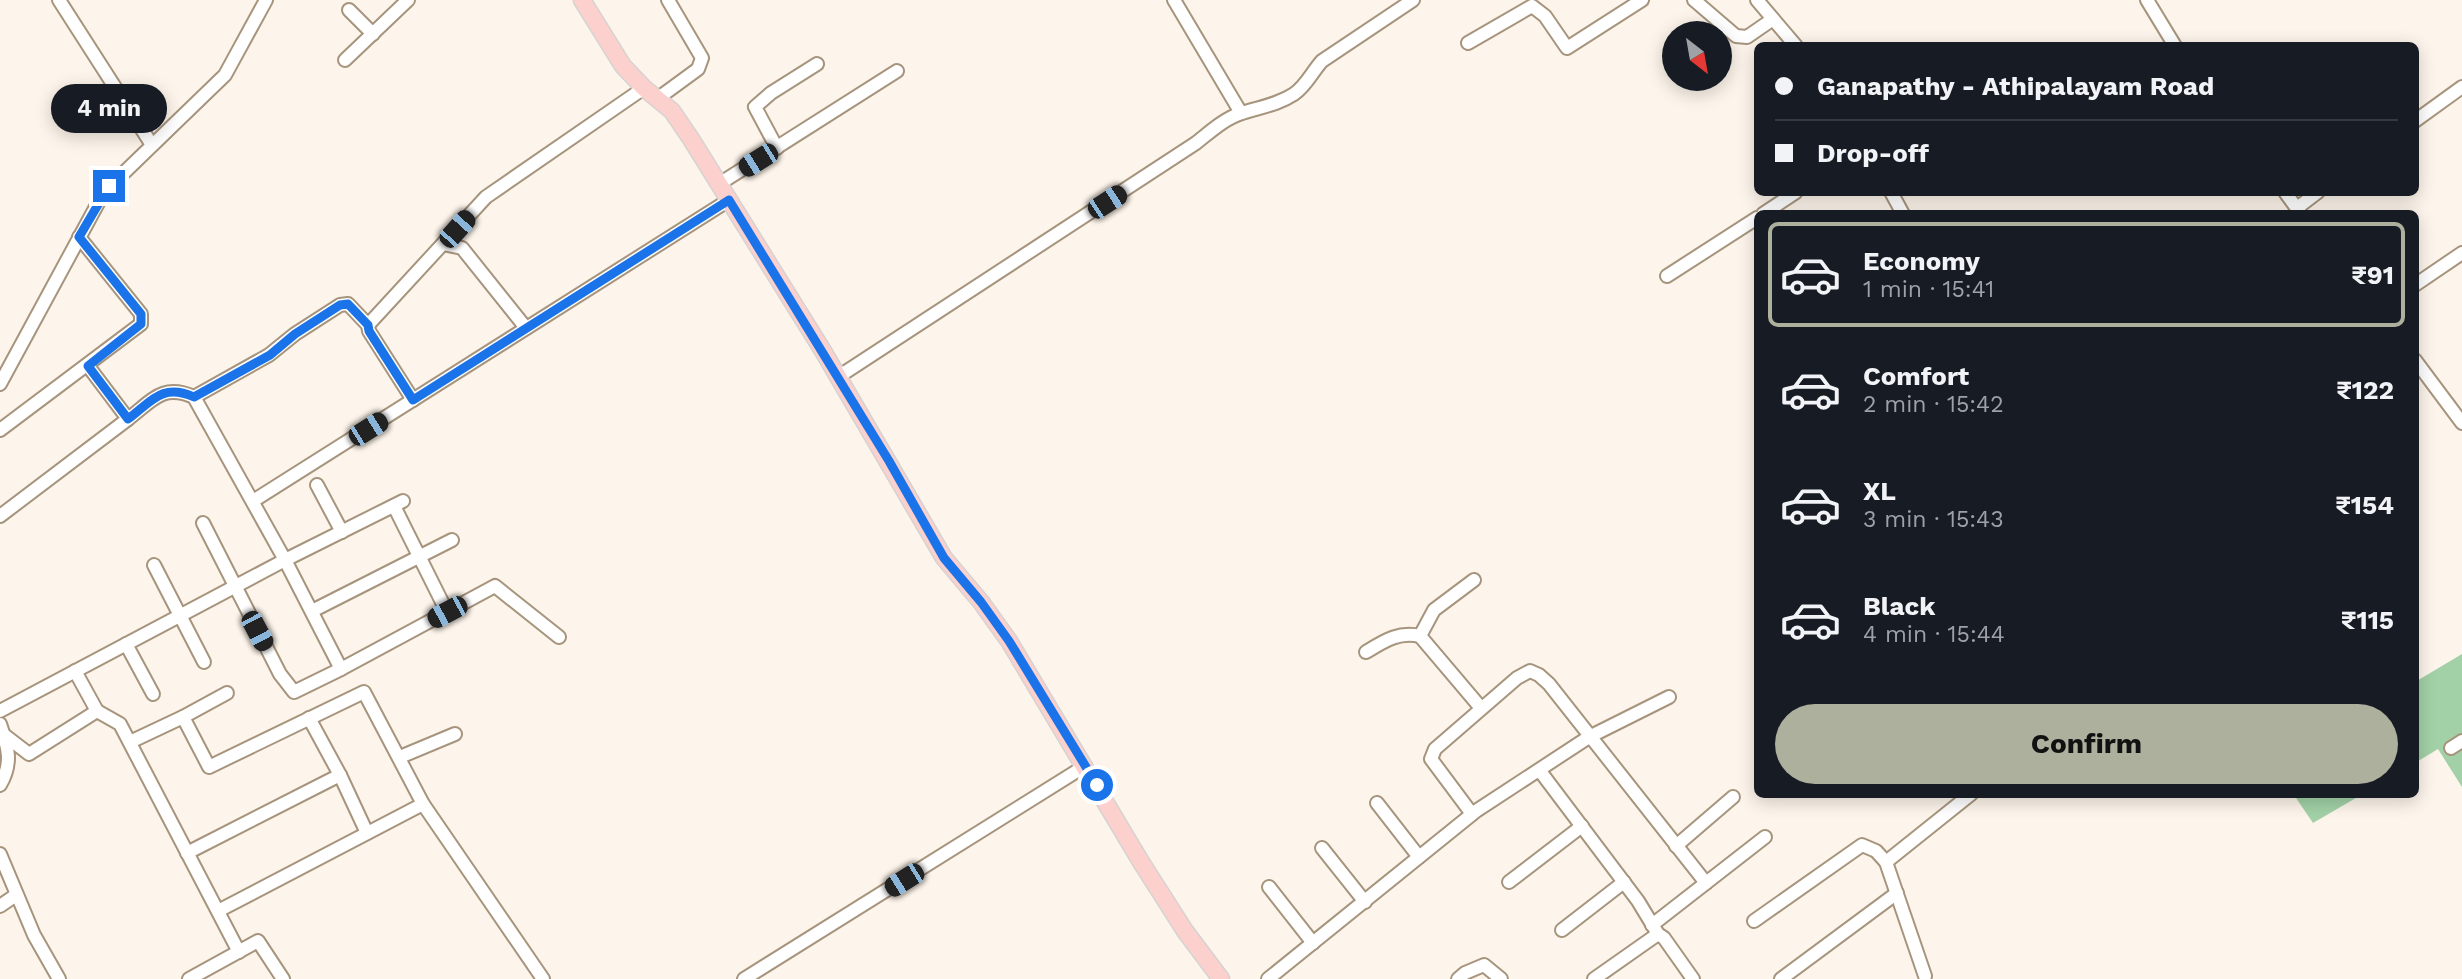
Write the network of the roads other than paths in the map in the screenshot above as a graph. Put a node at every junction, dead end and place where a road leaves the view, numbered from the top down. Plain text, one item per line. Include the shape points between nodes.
1 (59, 0) edge
2 (265, 0) edge
3 (408, 0) edge
4 (582, 0) edge
5 (668, 0) edge
6 (1174, 0) edge
7 (1413, 0) edge
8 (1614, 0) edge
9 (1642, 0) edge
10 (1694, 0) edge
11 (1757, 0) edge
12 (2147, 0) edge
13 (349, 9) dead end
14 (1622, 12) junction
15 (1773, 19) junction
16 (373, 34) junction
17 (1793, 42) edge
18 (2173, 42) edge
19 (1468, 43) dead end
20 (345, 60) dead end
21 (817, 64) dead end
22 (897, 71) dead end
23 (2462, 87) edge
24 (644, 88) junction
25 (657, 99) junction
26 (1241, 113) junction
27 (2419, 118) edge
28 (152, 145) junction
29 (777, 148) junction
30 (719, 184) junction
31 (1790, 196) edge
32 (2314, 196) edge
33 (729, 200) junction
34 (1769, 210) edge
35 (2300, 210) edge
36 (1754, 220) edge
37 (79, 237) junction
38 (443, 244) junction
39 (2462, 253) edge
40 (1667, 276) dead end
41 (2419, 282) edge
42 (368, 325) junction
43 (526, 328) junction
44 (2419, 365) edge
45 (88, 366) junction
46 (838, 377) junction
47 (0, 384) edge
48 (194, 397) junction
49 (413, 400) junction
50 (128, 419) junction
51 (2462, 423) edge
52 (0, 430) edge
53 (317, 485) dead end
54 (253, 501) junction
55 (0, 516) edge
56 (203, 523) dead end
57 (342, 532) junction
58 (452, 540) dead end
59 (419, 557) junction
60 (285, 561) junction
61 (154, 565) dead end
62 (1474, 580) dead end
63 (234, 588) junction
64 (312, 611) junction
65 (447, 612) junction
66 (181, 615) junction
67 (1420, 636) junction
68 (559, 637) dead end
69 (126, 645) junction
70 (1366, 652) dead end
71 (204, 662) dead end
72 (341, 669) junction
73 (75, 671) junction
74 (227, 693) dead end
75 (153, 694) dead end
76 (1670, 697) dead end
77 (1481, 708) junction
78 (0, 711) edge
79 (97, 711) junction
80 (183, 717) junction
81 (309, 718) junction
82 (2, 729) edge
83 (455, 734) dead end
84 (1589, 737) junction
85 (130, 742) junction
86 (400, 757) junction
87 (1086, 766) junction
88 (1540, 771) junction
89 (340, 775) junction
90 (0, 785) edge
91 (1734, 797) dead end
92 (1966, 798) edge
93 (1377, 803) dead end
94 (423, 804) junction
95 (1472, 814) junction
96 (1582, 826) junction
97 (367, 833) junction
98 (1765, 836) dead end
99 (1676, 846) junction
100 (1322, 848) dead end
101 (187, 853) junction
102 (0, 854) edge
103 (1419, 857) junction
104 (1886, 862) junction
105 (1508, 882) dead end
106 (1624, 882) junction
107 (1706, 883) junction
108 (1269, 887) dead end
109 (1897, 893) junction
110 (16, 895) junction
111 (1365, 902) junction
112 (0, 906) edge
113 (218, 911) junction
114 (1754, 920) dead end
115 (1655, 929) junction
116 (1562, 930) dead end
117 (1313, 943) junction
118 (239, 952) junction
119 (1926, 976) dead end
120 (60, 979) edge
121 (189, 979) edge
122 (283, 979) edge
123 (542, 979) edge
124 (744, 979) edge
125 (1221, 979) edge
126 (1268, 979) edge
127 (1458, 979) edge
128 (1501, 979) edge
129 (1594, 979) edge
130 (1692, 979) edge
131 (1782, 979) edge

1 - 28 street
2 - 28 street via 225,75
3 - 16 street
4 - 24 main road via 623,66
5 - 25 street via 702,58 698,69
6 - 26 street
7 - 26 street via 1322,61 1293,94
8 - 14 street
9 - 14 street
10 - 15 street via 1736,36 1747,37
11 - 15 street
12 - 18 street
13 - 16 street
14 - 19 street via 1567,48 1545,16 1532,6
15 - 17 street
16 - 20 street
21 - 29 street via 755,107
22 - 29 street
23 - 27 street
24 - 25 main road
24 - 38 street via 486,197
25 - 30 main road via 672,111
26 - 46 street
28 - 37 street via 104,192
29 - 30 street
30 - 33 main road
31 - 34 street
32 - 35 street
33 - 43 street
33 - 46 main road
36 - 40 street
37 - 45 street via 141,314 141,324
37 - 47 street
38 - 42 street
38 - 43 street via 462,248
39 - 41 street
42 - 48 street via 348,304 340,305 270,355
42 - 49 street
43 - 49 street
44 - 51 street
45 - 50 street
45 - 52 street
46 - 87 main road via 944,558 1009,641
48 - 50 street via 165,391
48 - 54 street
49 - 54 street
50 - 55 street
53 - 57 street
54 - 60 street
56 - 63 street
57 - 59 street via 398,504
57 - 60 street
58 - 59 street
59 - 64 street
59 - 65 street
60 - 63 street
60 - 64 street
61 - 66 street
62 - 67 street via 1434,610
63 - 66 street
63 - 72 street via 294,692
64 - 72 street
65 - 68 street via 495,586
65 - 72 street
66 - 69 street
66 - 71 street
67 - 70 street via 1393,636
67 - 77 street
69 - 73 street
69 - 75 street
73 - 78 street
73 - 79 street
74 - 80 street
76 - 84 street
77 - 84 street via 1530,671 1549,684
77 - 95 street via 1441,742 1431,759
79 - 82 street via 29,754
79 - 85 street via 120,724
80 - 81 street via 209,767
80 - 85 street
81 - 86 street via 364,692
81 - 89 street
82 - 90 street via 9,767
83 - 86 street
84 - 88 street
84 - 99 street
85 - 101 street
86 - 94 street
87 - 124 street
87 - 125 main road via 1185,931
88 - 95 street
88 - 96 street
89 - 97 street
89 - 101 street
91 - 99 street
92 - 104 street
93 - 103 street
94 - 97 street
94 - 123 street
95 - 103 street
96 - 105 street
96 - 106 street
97 - 113 street
98 - 107 street
99 - 107 street
100 - 111 street
101 - 113 street
102 - 110 street
103 - 111 street
104 - 109 street
104 - 114 street via 1862,845
106 - 115 street
106 - 116 street
107 - 115 street
108 - 117 street
109 - 119 street
109 - 131 street
110 - 112 street
110 - 120 street
111 - 117 street
113 - 118 street
115 - 129 street
115 - 130 street
117 - 126 street
118 - 121 street
118 - 122 street via 258,942
127 - 128 street via 1484,965

